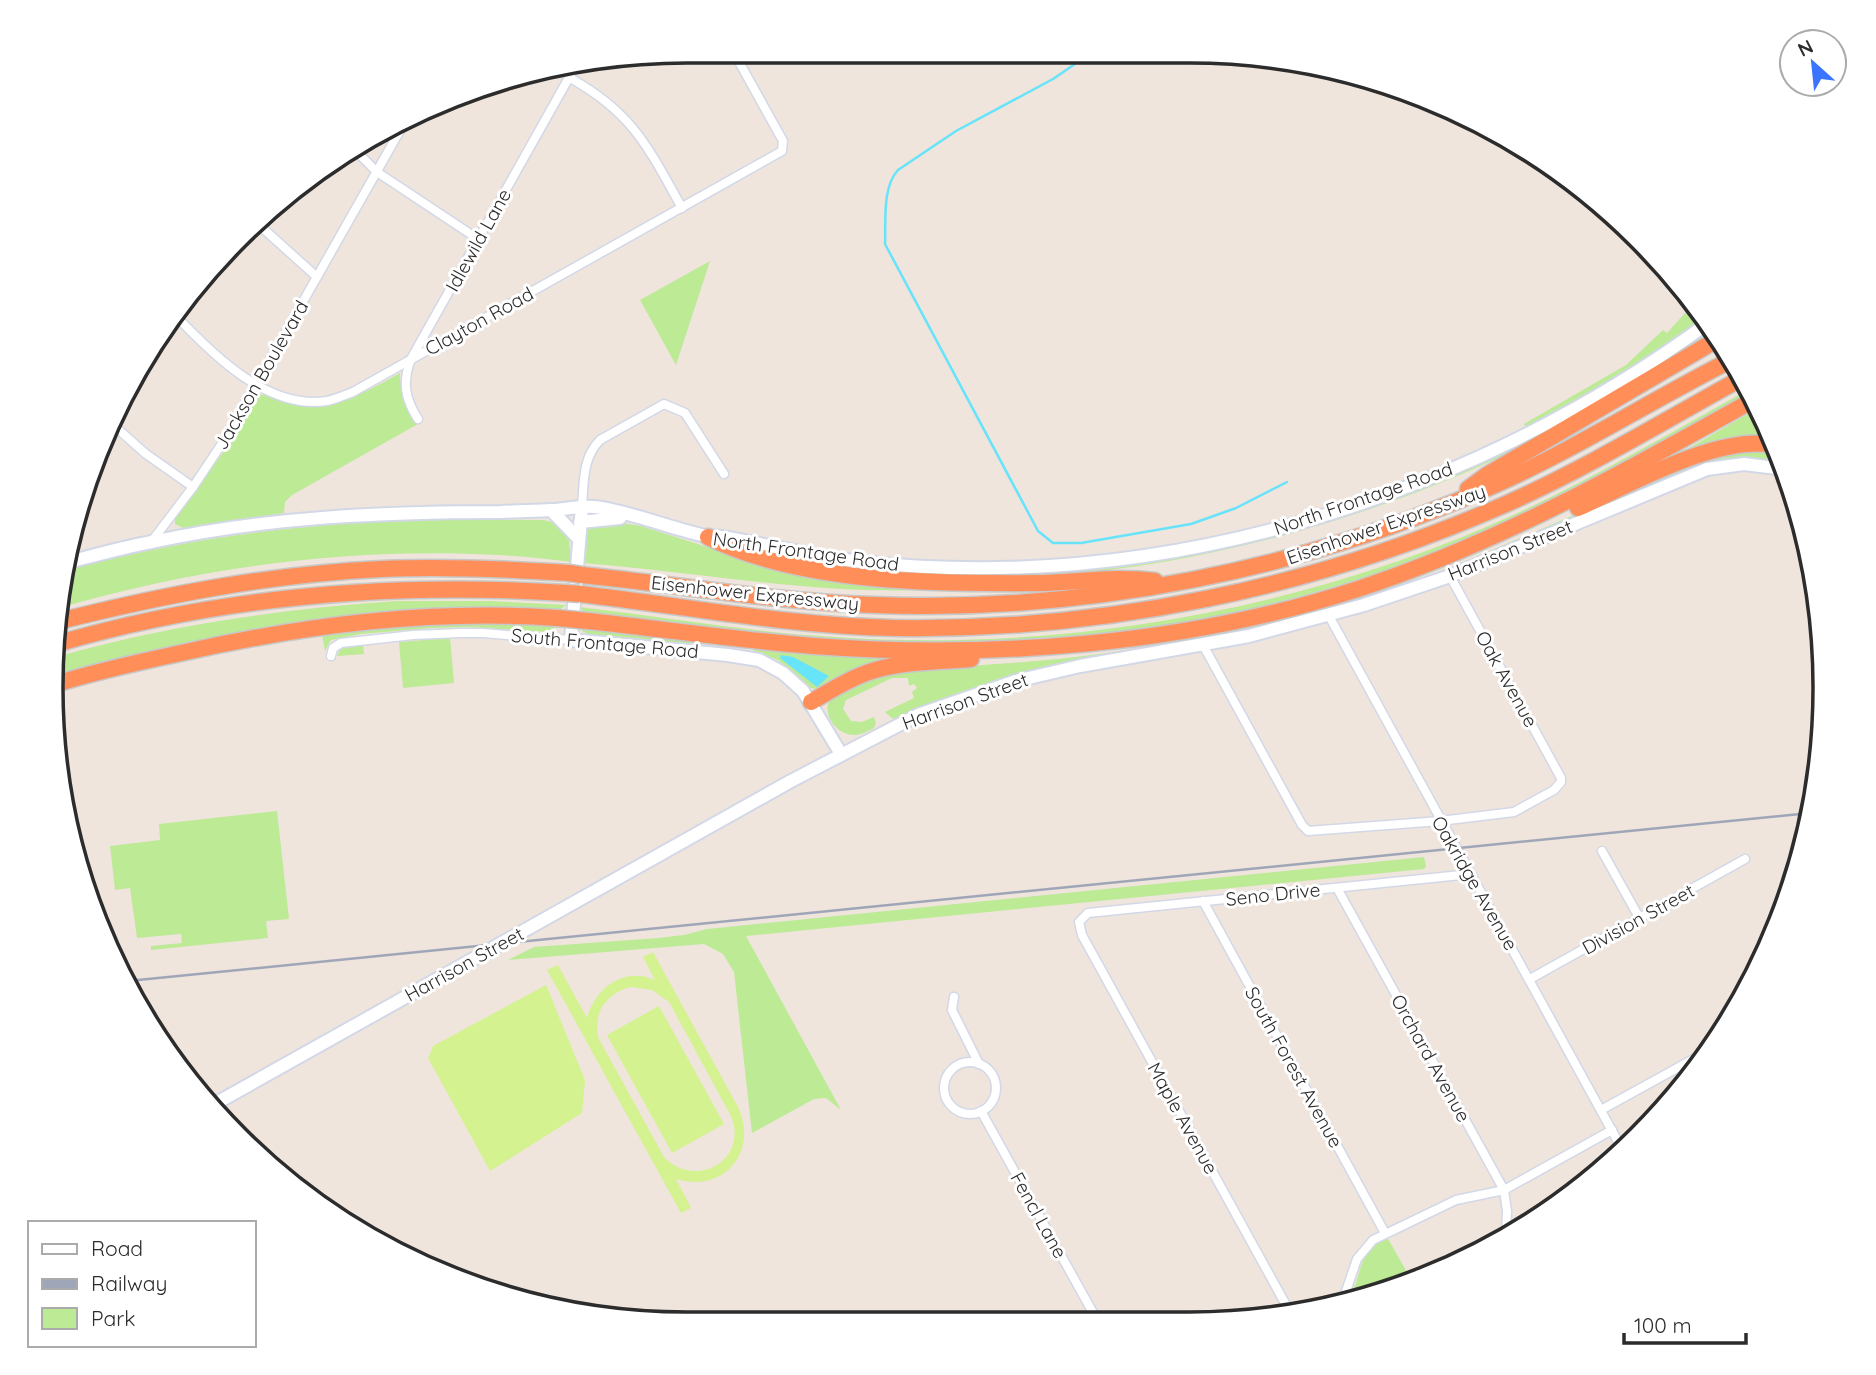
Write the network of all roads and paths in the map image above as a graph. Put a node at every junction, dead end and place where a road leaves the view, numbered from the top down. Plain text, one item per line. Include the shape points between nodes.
1 (740, 63) edge
2 (571, 74) edge
3 (569, 78) junction
4 (398, 134) edge
5 (361, 156) edge
6 (377, 172) junction
7 (682, 208) junction
8 (263, 230) edge
9 (478, 239) junction
10 (317, 276) junction
11 (182, 322) edge
12 (1699, 329) edge
13 (1710, 344) edge
14 (411, 359) junction
15 (1722, 363) edge
16 (1733, 383) edge
17 (256, 385) junction
18 (1745, 404) edge
19 (418, 419) dead end
20 (119, 430) edge
21 (1763, 444) edge
22 (1773, 468) edge
23 (724, 474) dead end
24 (193, 487) junction
25 (1447, 504) junction
26 (582, 507) junction
27 (551, 510) junction
28 (580, 522) junction
29 (662, 524) junction
30 (1506, 532) junction
31 (708, 537) junction
32 (579, 539) junction
33 (152, 541) junction
34 (76, 560) edge
35 (1450, 576) junction
36 (1171, 583) junction
37 (1329, 616) junction
38 (67, 620) edge
39 (572, 640) junction
40 (1113, 640) junction
41 (64, 642) edge
42 (1203, 645) junction
43 (331, 656) dead end
44 (63, 682) edge
45 (811, 702) junction
46 (841, 754) junction
47 (1440, 821) junction
48 (1602, 851) dead end
49 (1745, 859) dead end
50 (1471, 874) junction
51 (1337, 888) junction
52 (1203, 901) junction
53 (1640, 919) junction
54 (1079, 922) joint
55 (1530, 979) junction
56 (954, 997) dead end
57 (1688, 1062) edge
58 (979, 1064) junction
59 (220, 1101) edge
60 (1601, 1110) junction
61 (981, 1111) junction
62 (1612, 1130) junction
63 (1618, 1141) edge
64 (1504, 1190) junction
65 (1506, 1225) edge
66 (1385, 1233) junction
67 (1346, 1292) edge
68 (1286, 1304) edge
69 (1093, 1312) edge

1 - 7 street, Clayton Road via 783,148
2 - 3 street, Idlewild Lane
3 - 7 street via 593,90 629,122
3 - 9 street, Idlewild Lane
4 - 6 street, Jackson Boulevard
5 - 6 street
6 - 9 street
6 - 10 street, Jackson Boulevard
7 - 14 street, Clayton Road
8 - 10 street
9 - 14 street, Idlewild Lane
10 - 17 street, Jackson Boulevard
11 - 17 street, Clayton Road
12 - 31 main road, North Frontage Road via 1608,390 1486,454 1356,504 1205,545 1098,562 968,568 861,562
13 - 25 highway via 1487,475
14 - 17 street, Clayton Road via 353,392 327,401 295,399
14 - 19 street, Idlewild Lane via 405,391
15 - 25 highway, Eisenhower Expressway via 1552,458
16 - 41 highway, Eisenhower Expressway via 1607,454 1482,514 1344,564 1247,590 1104,616 1031,624 894,628 758,619 574,594 457,588 319,594 245,603
17 - 24 street, Jackson Boulevard
18 - 30 highway
20 - 24 street
21 - 30 highway via 1714,449 1536,526
22 - 35 main road, Harrison Street via 1744,464 1707,469
23 - 26 street via 685,413 664,404 592,448
24 - 33 street, Jackson Boulevard
25 - 36 highway, Eisenhower Expressway via 1334,544
26 - 27 main road, North Frontage Road
26 - 28 main road
26 - 29 main road, North Frontage Road
27 - 32 main road
27 - 33 main road, North Frontage Road via 311,519
28 - 29 main road via 620,518
28 - 32 main road
29 - 31 main road, North Frontage Road
30 - 40 highway via 1359,589 1274,612
31 - 36 highway via 753,555 869,576 986,583 1131,578
32 - 39 main road
33 - 34 main road
35 - 37 main road, Harrison Street
35 - 47 street, Oak Avenue via 1561,782 1514,812
36 - 38 highway, Eisenhower Expressway via 1045,600 875,606 575,574 436,568 328,573 197,590
37 - 42 main road, Harrison Street
37 - 47 street, Oakridge Avenue
39 - 43 street, South Frontage Road via 483,633 413,635 341,643
39 - 45 main road, South Frontage Road via 759,660 783,673
40 - 44 highway, bridge via 965,650 877,649 519,615 428,616 339,624 197,649
40 - 45 highway via 1094,649 886,667 854,677
42 - 46 main road, Harrison Street via 1014,681 918,715
42 - 47 street via 1308,831
45 - 46 main road, South Frontage Road
46 - 59 main road, Harrison Street
47 - 50 street, Oakridge Avenue
48 - 53 street
49 - 53 street, Division Street
50 - 51 street, Seno Drive
50 - 55 street, Oakridge Avenue
51 - 52 street, Seno Drive
51 - 64 street, Orchard Avenue
52 - 54 street, Seno Drive via 1088,914
52 - 66 street, South Forest Avenue
53 - 55 street, Division Street
54 - 68 street, Maple Avenue via 1082,935
55 - 60 street, Oakridge Avenue
56 - 58 street via 952,1010
57 - 60 street
58 - 61 street via 995,1083 991,1102
58 - 61 street via 966,1062 954,1067 943,1089 957,1110
60 - 62 street, Oakridge Avenue
61 - 69 street, Fencl Lane
62 - 63 street, Oakridge Avenue
62 - 64 street
64 - 65 street, Orchard Avenue
64 - 66 street via 1456,1200
66 - 67 street via 1361,1252

